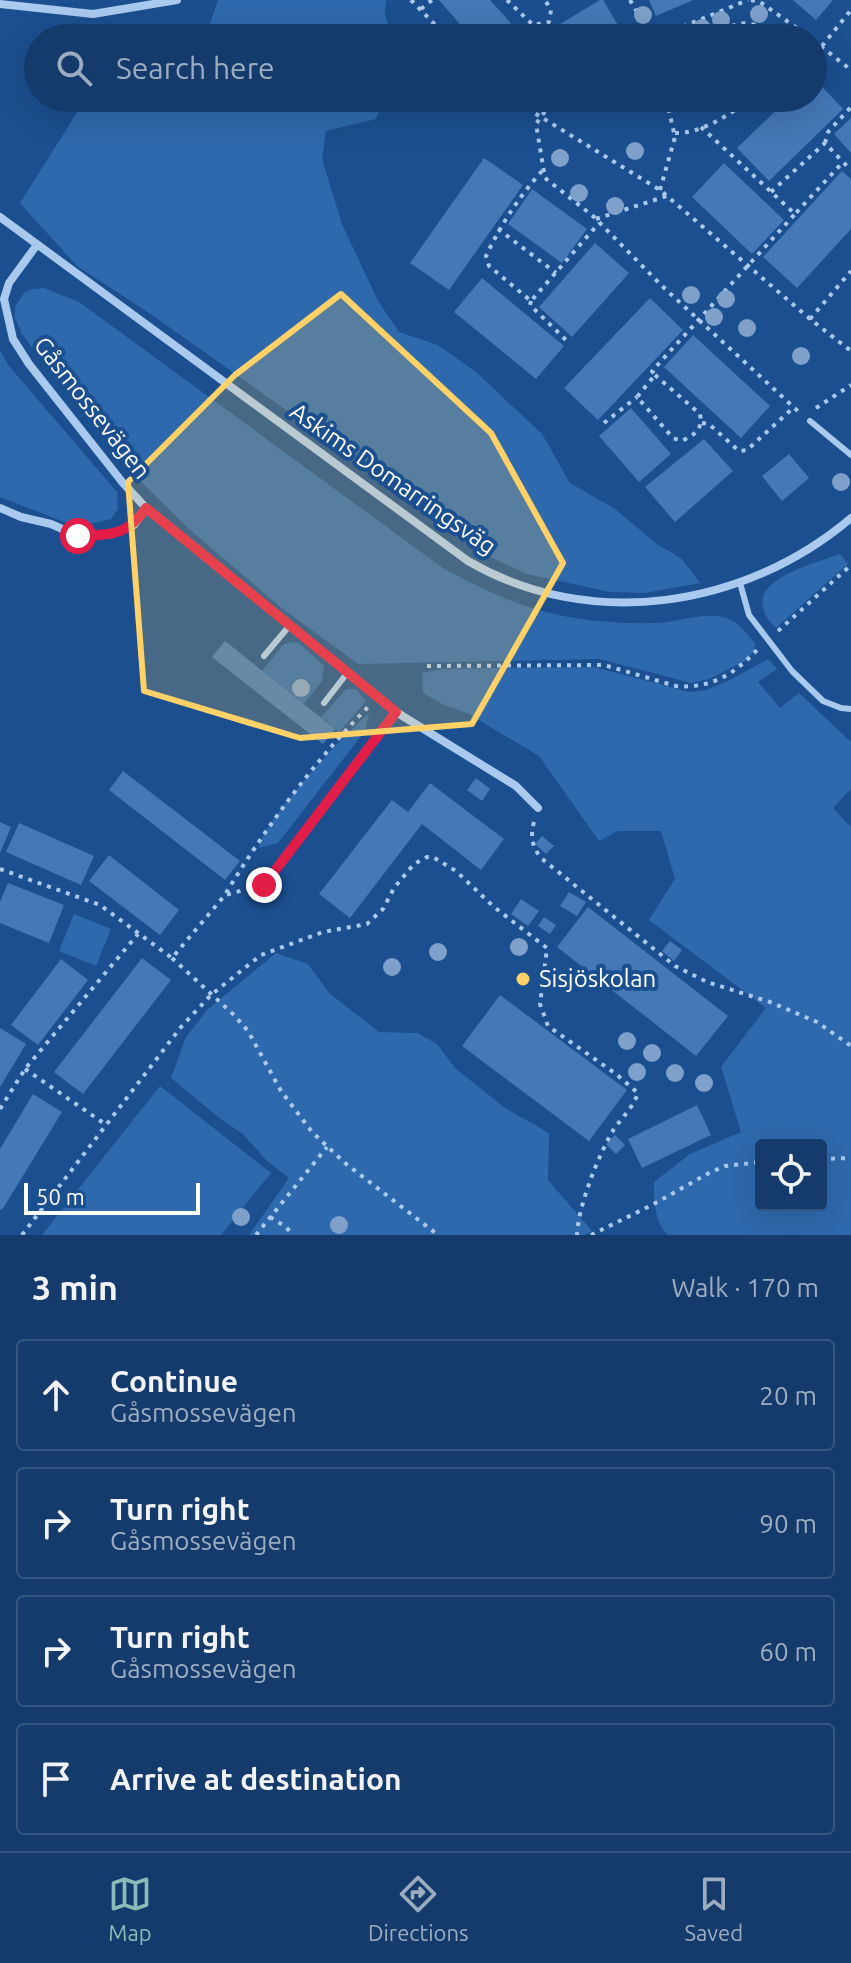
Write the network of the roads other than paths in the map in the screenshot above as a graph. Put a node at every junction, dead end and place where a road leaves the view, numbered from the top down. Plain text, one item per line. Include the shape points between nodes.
1 (177, 0) edge
2 (0, 4) edge
3 (0, 217) edge
4 (36, 246) junction
5 (810, 421) road end
6 (851, 455) edge
7 (0, 508) edge
8 (146, 508) junction
9 (851, 518) edge
10 (740, 583) junction
11 (290, 625) junction
12 (264, 656) dead end
13 (348, 672) junction
14 (324, 703) dead end
15 (851, 709) edge
16 (396, 712) junction
17 (538, 808) road end
18 (264, 885) road end

1 - 2 street via 93,14
3 - 4 street, Askims Domarringsväg
4 - 8 street, Gåsmossevägen via 4,299 13,339
4 - 10 street, Askims Domarringsväg via 468,561 503,580 554,596 614,603 679,599
5 - 6 lane
7 - 8 street, Gåsmossevägen via 78,536 123,530
8 - 11 street, Gåsmossevägen
9 - 10 street, Askims Domarringsväg via 812,548
10 - 15 lane via 749,615 792,671 823,701
11 - 12 lane
11 - 13 street, Gåsmossevägen
13 - 14 lane
13 - 16 street, Gåsmossevägen
16 - 17 street, Gåsmossevägen via 516,786
16 - 18 street

